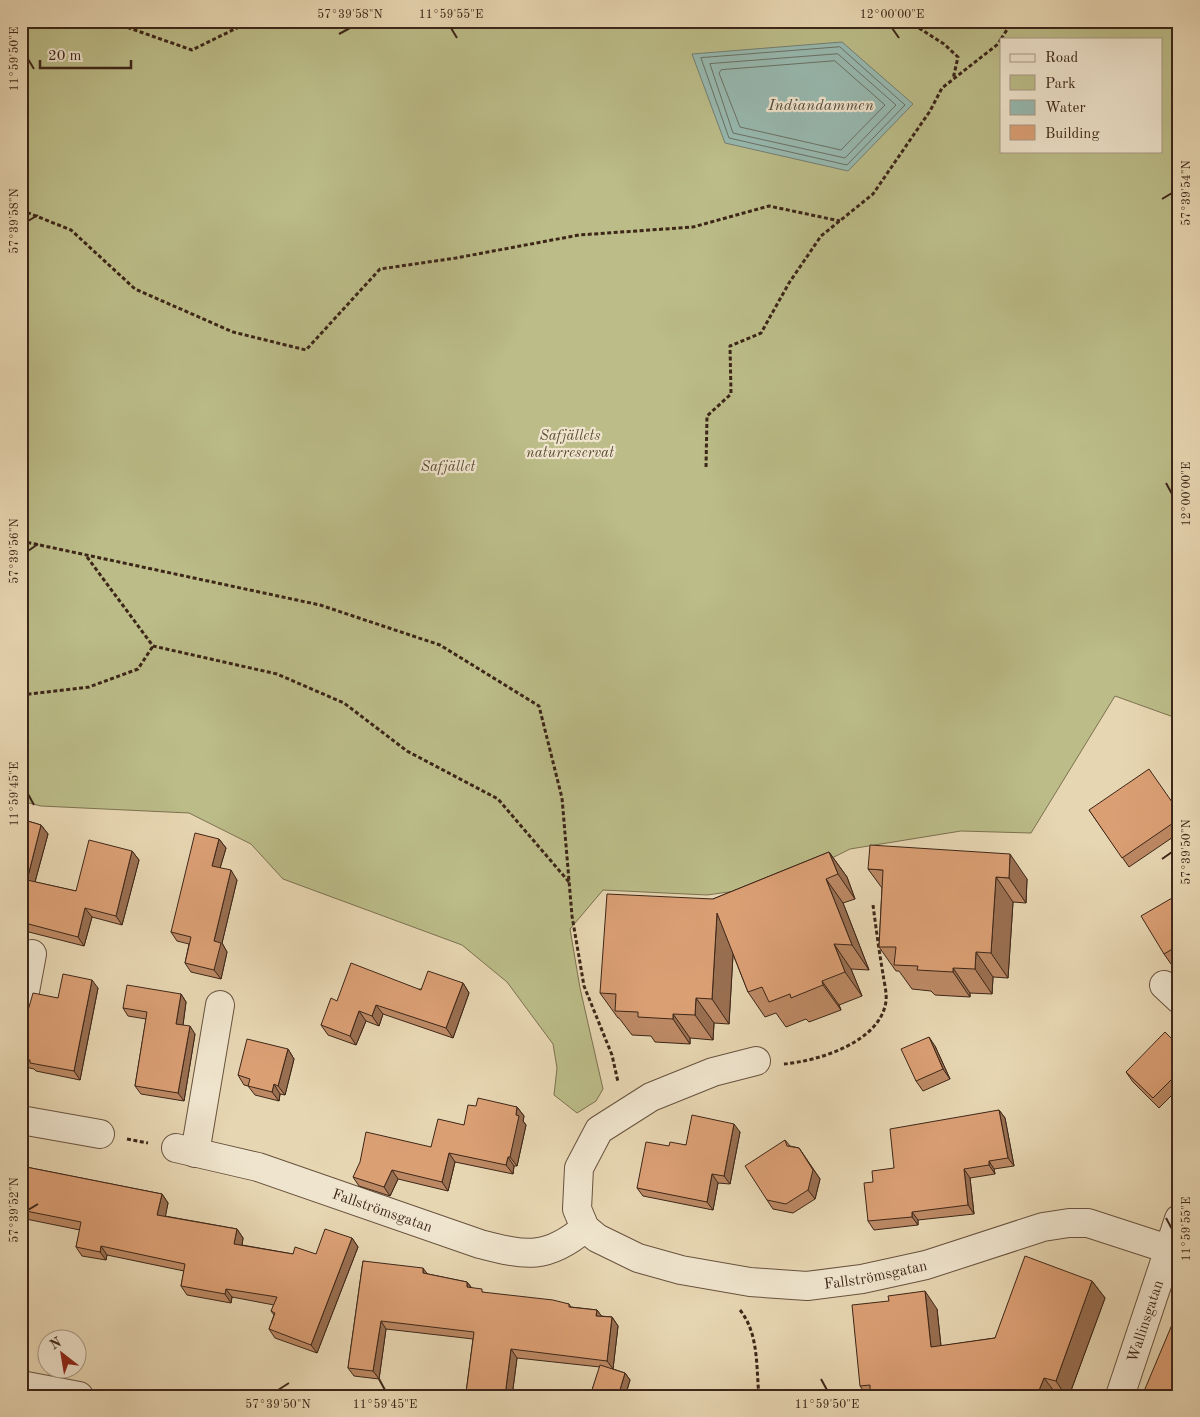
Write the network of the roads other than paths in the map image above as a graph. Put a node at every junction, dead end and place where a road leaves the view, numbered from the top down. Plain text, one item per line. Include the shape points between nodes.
1 (32, 954) dead end
2 (220, 1005) dead end
3 (21, 1013) edge
4 (756, 1062) road end
5 (21, 1120) edge
6 (100, 1134) road end
7 (585, 1228) junction
8 (1175, 1234) edge
9 (21, 1385) edge
10 (79, 1396) edge
11 (1120, 1396) edge

1 - 3 street
2 - 7 street, Fallströmsgatan via 186,1150 258,1167 510,1252 554,1250
4 - 7 street via 713,1072 651,1097 599,1130 579,1168 577,1209
5 - 6 street
7 - 8 street, Fallströmsgatan via 597,1238 638,1258 681,1270 750,1282 808,1286 862,1280 926,1265 1043,1227 1069,1223
8 - 11 street, Wallinsgatan
9 - 10 street

